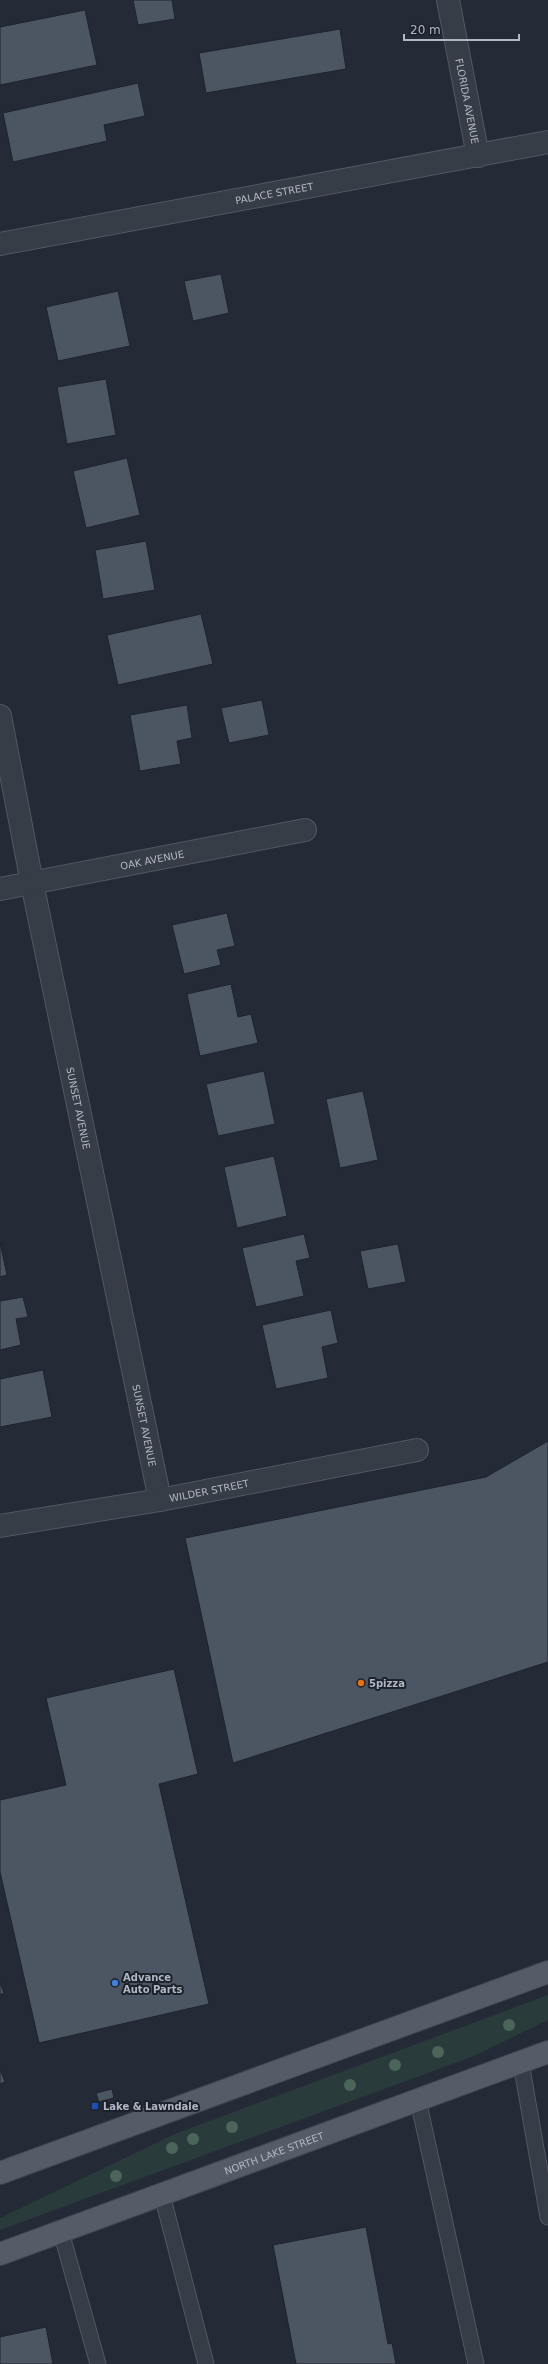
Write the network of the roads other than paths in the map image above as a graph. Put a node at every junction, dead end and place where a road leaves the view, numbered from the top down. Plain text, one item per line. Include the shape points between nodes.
1 (448, 0) edge
2 (548, 142) edge
3 (478, 156) junction
4 (0, 244) edge
5 (0, 716) edge
6 (305, 830) dead end
7 (32, 883) junction
8 (0, 889) edge
9 (417, 1450) dead end
10 (160, 1500) junction
11 (0, 1526) edge
12 (548, 1972) edge
13 (548, 2052) edge
14 (521, 2063) junction
15 (418, 2100) junction
16 (0, 2173) edge
17 (162, 2195) junction
18 (548, 2217) edge
19 (61, 2232) junction
20 (0, 2254) edge
21 (98, 2364) edge
22 (206, 2364) edge
23 (476, 2364) edge

1 - 3 street, FLORIDA AVENUE
2 - 3 street, PALACE STREET
3 - 4 street, PALACE STREET
5 - 7 street, SUNSET AVENUE
6 - 7 street, OAK AVENUE
7 - 8 street, OAK AVENUE
7 - 10 street, SUNSET AVENUE
9 - 10 street, WILDER STREET
10 - 11 street, WILDER STREET
12 - 16 main road
13 - 14 main road, NORTH LAKE STREET
14 - 15 main road, NORTH LAKE STREET
14 - 18 lane
15 - 17 main road, NORTH LAKE STREET
15 - 23 lane
17 - 19 main road, NORTH LAKE STREET
17 - 22 lane
19 - 20 main road, NORTH LAKE STREET
19 - 21 lane

